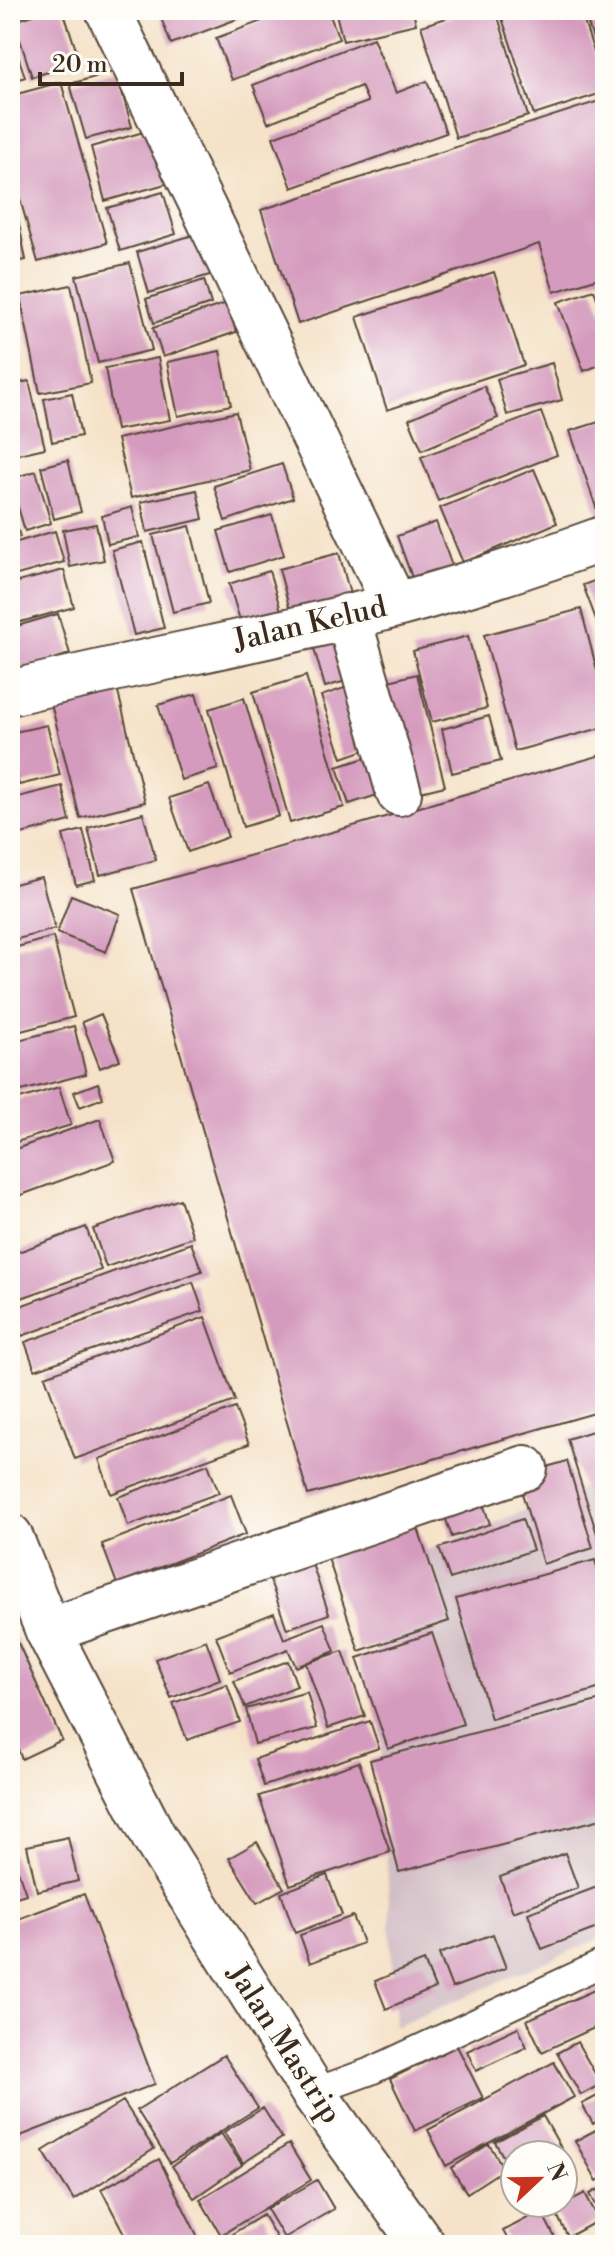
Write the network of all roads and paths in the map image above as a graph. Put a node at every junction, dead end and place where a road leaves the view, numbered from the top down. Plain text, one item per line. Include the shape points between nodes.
1 (108, 10) edge
2 (605, 538) edge
3 (395, 605) junction
4 (348, 616) junction
5 (10, 693) edge
6 (399, 793) dead end
7 (525, 1468) dead end
8 (10, 1536) edge
9 (48, 1631) junction
10 (605, 1962) edge
11 (313, 2092) junction
12 (423, 2245) edge

1 - 3 street
2 - 3 street, Jalan Kelud
3 - 4 street, Jalan Kelud
4 - 5 street, Jalan Kelud
4 - 6 street
7 - 9 street
8 - 9 street, Jalan Mastrip
9 - 11 street, Jalan Mastrip via 154,1837
10 - 11 lane via 371,2071
11 - 12 street, Jalan Mastrip

